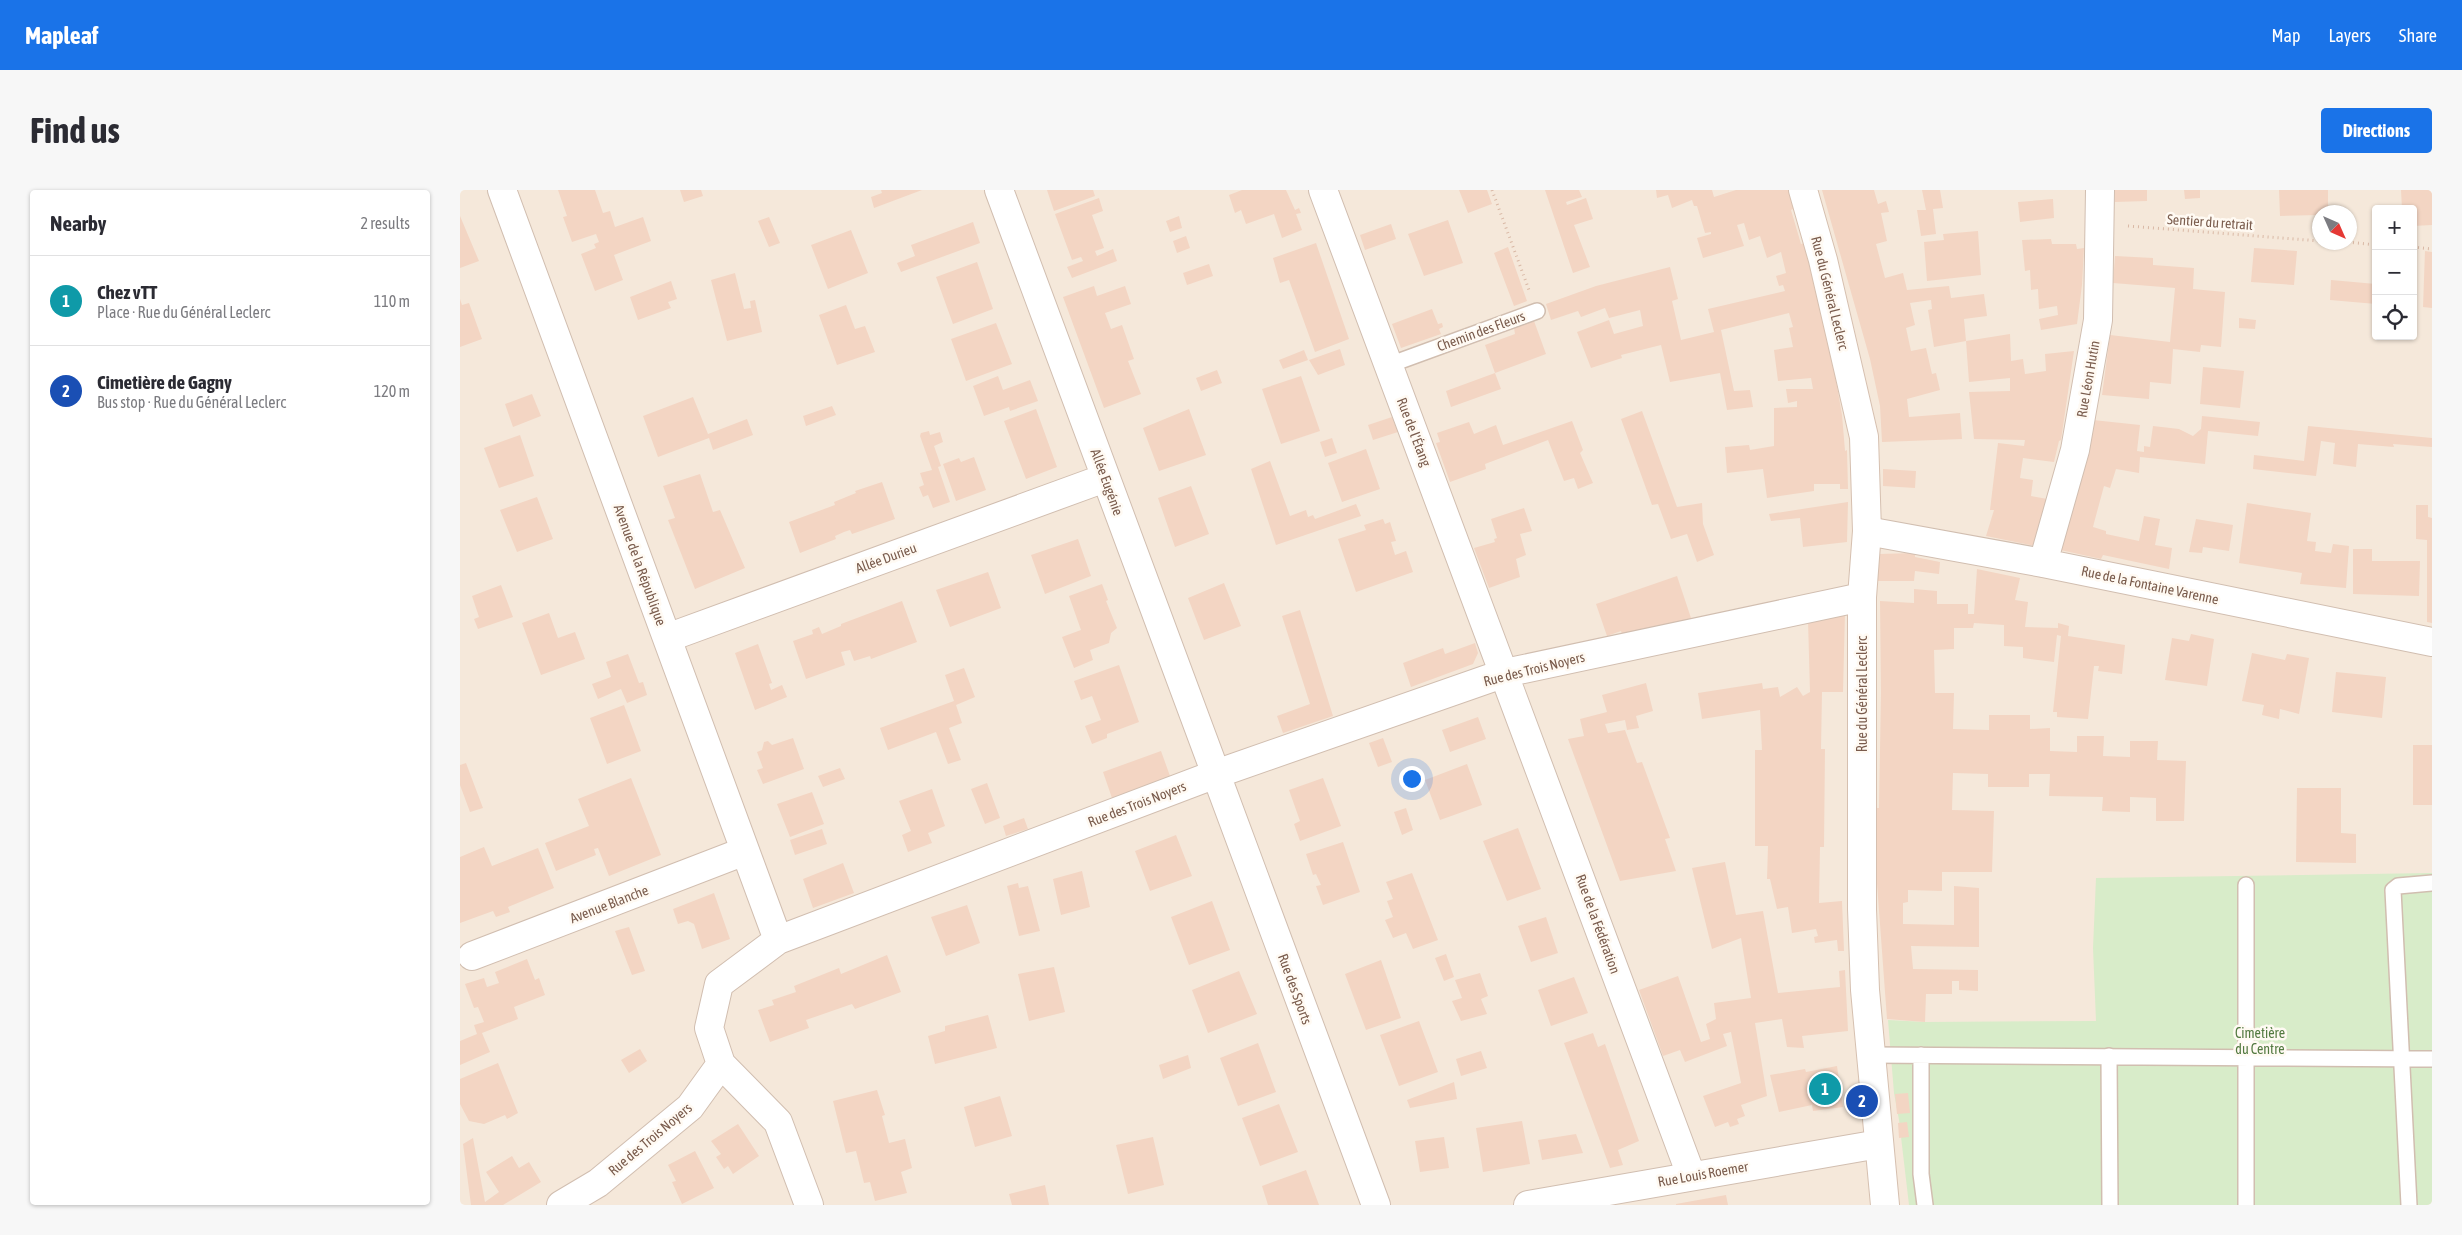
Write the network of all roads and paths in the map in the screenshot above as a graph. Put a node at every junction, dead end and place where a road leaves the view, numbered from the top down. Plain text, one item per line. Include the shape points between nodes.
1 (502, 190) edge
2 (999, 190) edge
3 (1323, 190) edge
4 (1492, 190) edge
5 (1803, 190) edge
6 (2100, 190) edge
7 (2100, 226) junction
8 (2312, 240) edge
9 (2357, 243) edge
10 (2372, 244) edge
11 (2417, 247) edge
12 (2432, 249) edge
13 (1537, 311) joint
14 (1389, 365) junction
15 (1105, 478) junction
16 (1867, 531) junction
17 (2043, 563) junction
18 (1862, 597) junction
19 (667, 638) junction
20 (2432, 642) edge
21 (1505, 674) junction
22 (1216, 774) junction
23 (745, 852) junction
24 (2432, 883) edge
25 (2246, 885) dead end
26 (778, 940) junction
27 (472, 956) dead end
28 (1872, 1055) junction
29 (1921, 1055) junction
30 (2109, 1056) junction
31 (2245, 1057) junction
32 (2402, 1059) junction
33 (2432, 1059) edge
34 (721, 1064) junction
35 (1879, 1144) junction
36 (1690, 1175) junction
37 (561, 1205) edge
38 (809, 1205) edge
39 (1376, 1205) edge
40 (1528, 1205) edge
41 (1885, 1205) edge
42 (1925, 1205) edge
43 (2110, 1205) edge
44 (2246, 1205) edge
45 (2409, 1205) edge

1 - 19 street, Avenue de la République
2 - 15 street, Allée Eugénie
3 - 14 street, Rue de l'Étang
4 - 13 path, Chemin des Fleurs
5 - 16 street, Rue du Général Leclerc via 1823,260 1864,437
6 - 7 street, Rue Léon Hutin
7 - 8 path, Sentier du retrait
7 - 17 street, Rue Léon Hutin via 2098,320 2075,450
9 - 10 path
11 - 12 path
13 - 14 lane, Chemin des Fleurs
14 - 21 street, Rue de l'Étang
15 - 19 street, Allée Durieu
15 - 22 street, Allée Eugénie
16 - 17 street, Rue de la Fontaine Varenne
16 - 18 street, Rue du Général Leclerc
17 - 20 street, Rue de la Fontaine Varenne
18 - 21 street, Rue des Trois Noyers
18 - 28 street, Rue du Général Leclerc via 1862,909 1865,990
19 - 23 street, Avenue de la République
21 - 22 street, Rue des Trois Noyers
21 - 36 street, Rue de la Fédération
22 - 26 street, Rue des Trois Noyers
22 - 39 street, Rue des Sports
23 - 26 street, Avenue de la République
23 - 27 street, Avenue Blanche
24 - 32 lane via 2398,886 2393,890
25 - 31 lane
26 - 34 street, Rue des Trois Noyers via 719,984 709,1028
28 - 29 lane
28 - 35 street, Rue du Général Leclerc
29 - 30 lane
29 - 42 lane via 1921,1174
30 - 31 lane
30 - 43 lane
31 - 32 lane
31 - 44 lane
32 - 33 lane
32 - 45 lane
34 - 37 street, Rue des Trois Noyers via 690,1107 598,1183
34 - 38 street via 778,1122
35 - 36 street, Rue Louis Roemer
35 - 41 street, Rue du Général Leclerc
36 - 40 street, Rue Louis Roemer

